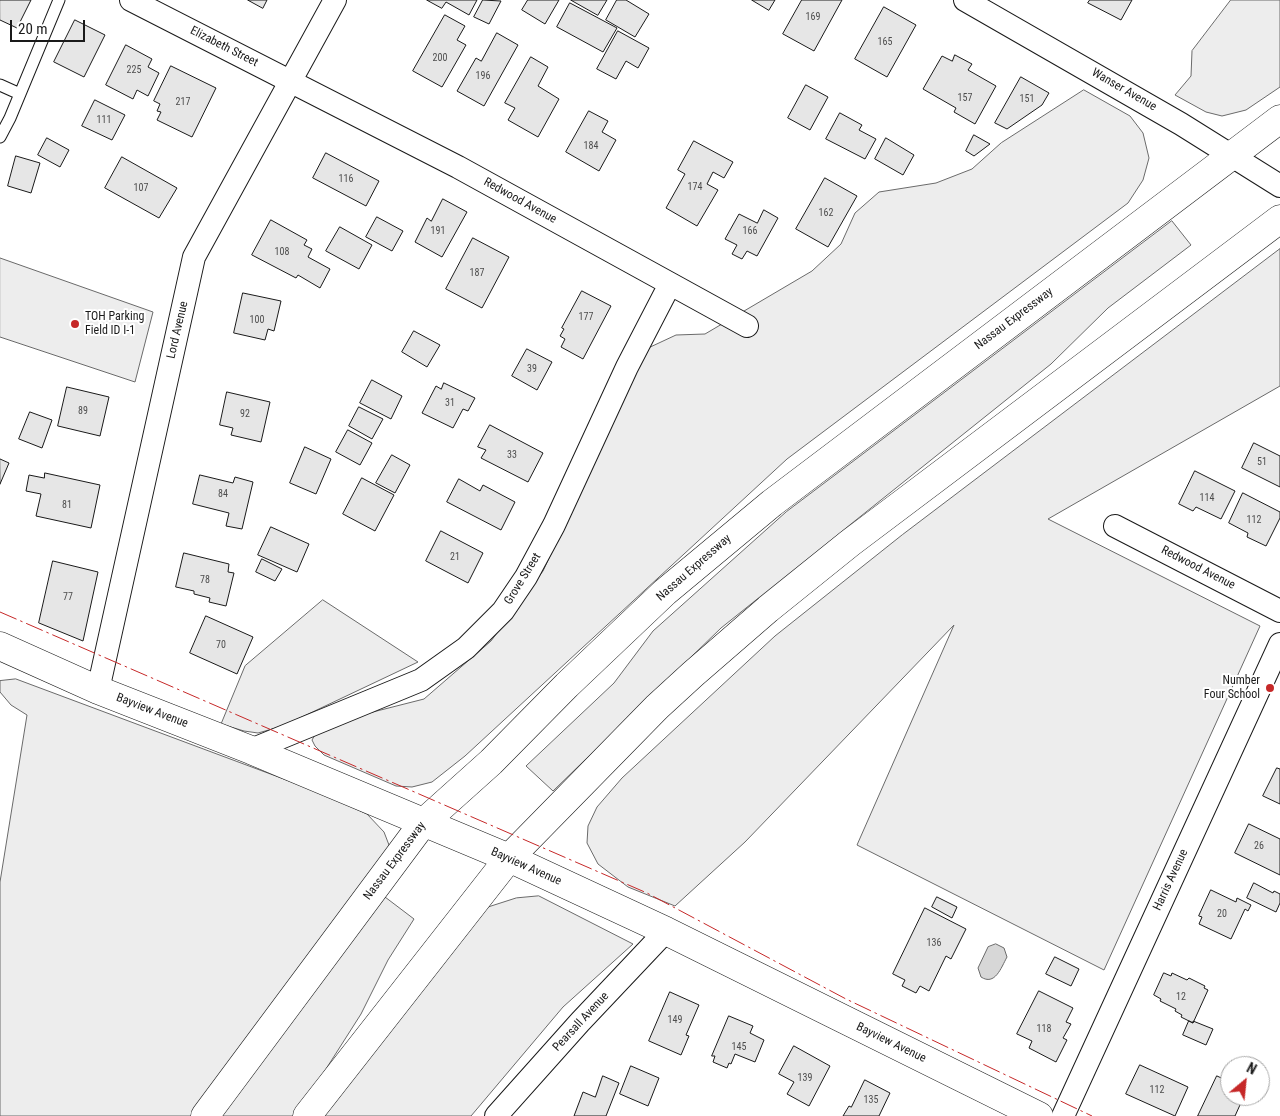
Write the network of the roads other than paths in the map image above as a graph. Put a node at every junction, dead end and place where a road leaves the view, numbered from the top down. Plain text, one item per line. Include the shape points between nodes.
1 (59, 0) edge
2 (131, 0) edge
3 (335, 0) edge
4 (965, 0) edge
5 (290, 80) junction
6 (0, 84) edge
7 (20, 94) junction
8 (1280, 119) edge
9 (0, 137) edge
10 (1231, 156) junction
11 (1280, 186) edge
12 (1280, 219) edge
13 (670, 284) junction
14 (747, 326) dead end
15 (1115, 526) dead end
16 (1280, 611) edge
17 (1280, 644) edge
18 (0, 646) edge
19 (98, 690) junction
20 (251, 750) junction
21 (423, 823) junction
22 (509, 858) junction
23 (666, 931) junction
24 (205, 1116) edge
25 (307, 1116) edge
26 (496, 1116) edge
27 (1039, 1116) edge
28 (1063, 1116) edge

1 - 7 lane
2 - 5 street, Elizabeth Street
3 - 5 street, Lord Avenue
4 - 10 street, Wanser Avenue via 1132,95
5 - 13 street, Redwood Avenue via 458,167
5 - 19 street, Lord Avenue via 194,257
6 - 7 lane
7 - 9 lane
8 - 10 main road, Nassau Expressway
10 - 11 street, Wanser Avenue
10 - 21 main road, Nassau Expressway via 726,541 665,592 491,762
12 - 22 main road via 782,597 657,707
13 - 14 street, Redwood Avenue
13 - 20 street, Grove Street via 627,367 554,525 503,611 466,648 421,680
15 - 16 street, Redwood Avenue
17 - 28 street, Harris Avenue
18 - 19 main road, Bayview Avenue
19 - 20 main road, Bayview Avenue
20 - 21 main road, Bayview Avenue
21 - 22 main road, Bayview Avenue
21 - 24 main road, Nassau Expressway
22 - 23 main road, Bayview Avenue
22 - 25 main road
23 - 26 street, Pearsall Avenue
23 - 27 main road, Bayview Avenue

